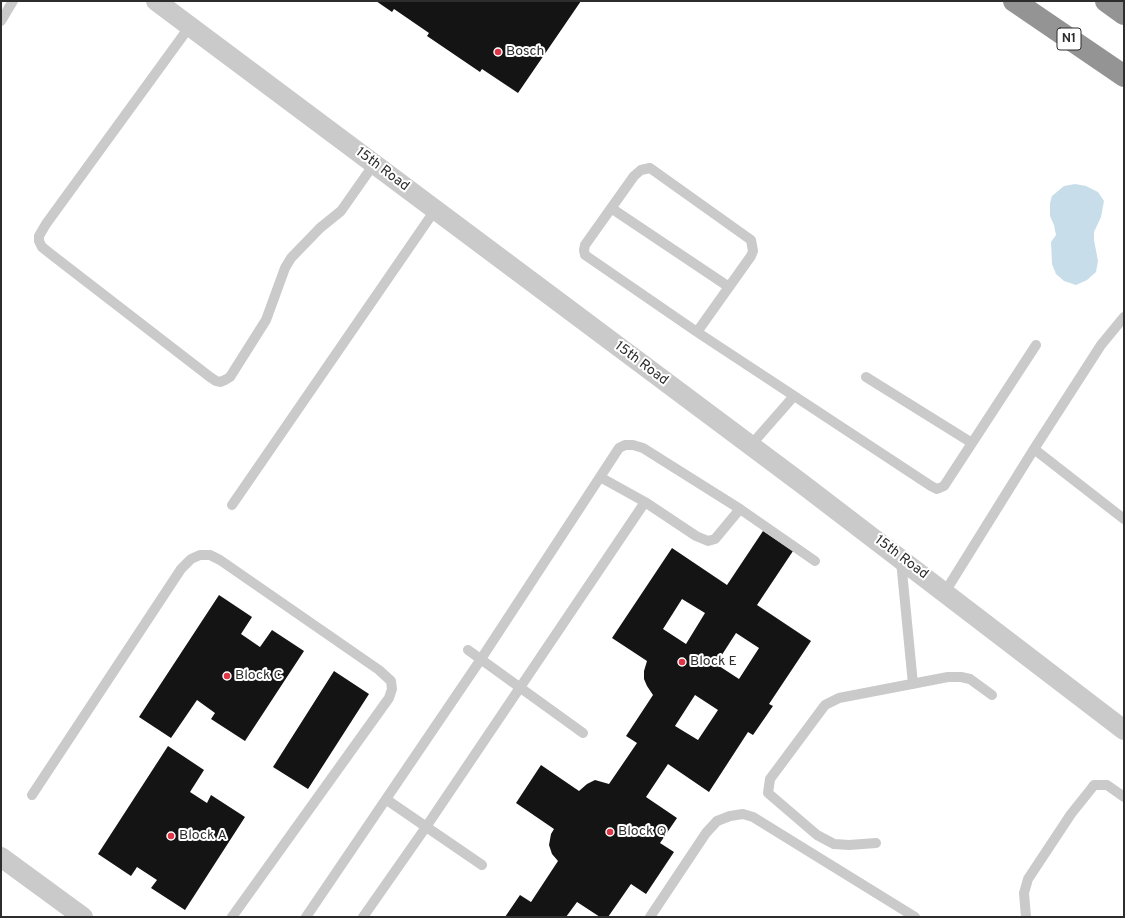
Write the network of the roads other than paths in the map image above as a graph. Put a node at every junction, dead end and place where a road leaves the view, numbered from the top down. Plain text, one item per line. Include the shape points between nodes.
1 (13, 1) edge
2 (156, 1) edge
3 (1014, 1) edge
4 (1106, 1) edge
5 (1124, 14) edge
6 (1, 21) edge
7 (190, 26) junction
8 (1124, 76) edge
9 (374, 164) junction
10 (611, 208) junction
11 (435, 210) junction
12 (729, 287) junction
13 (1124, 317) edge
14 (698, 332) junction
15 (1036, 345) dead end
16 (866, 376) dead end
17 (794, 396) junction
18 (972, 443) junction
19 (751, 445) junction
20 (1034, 449) junction
21 (600, 477) junction
22 (645, 502) junction
23 (232, 505) dead end
24 (740, 509) junction
25 (1124, 520) edge
26 (901, 559) junction
27 (815, 561) dead end
28 (946, 592) junction
29 (468, 650) dead end
30 (481, 659) junction
31 (913, 684) junction
32 (520, 687) junction
33 (992, 695) dead end
34 (1124, 730) edge
35 (583, 733) dead end
36 (32, 796) dead end
37 (1124, 797) edge
38 (387, 800) junction
39 (426, 827) junction
40 (876, 843) dead end
41 (1, 856) edge
42 (482, 865) dead end
43 (83, 917) edge
44 (232, 917) edge
45 (306, 917) edge
46 (363, 917) edge
47 (650, 917) edge
48 (915, 917) edge
49 (1026, 917) edge

1 - 6 lane
2 - 7 street, 15th Road
3 - 8 highway, N1
4 - 5 highway
7 - 9 street, 15th Road
7 - 9 lane via 46,224 39,241 52,255 210,377 220,382 230,376 266,320 291,258 315,233 342,211
9 - 11 street, 15th Road
10 - 12 lane
10 - 12 lane via 634,176 641,170 650,168 751,240 751,256
10 - 14 lane via 585,245 585,255
11 - 19 street, 15th Road
11 - 23 lane
12 - 14 lane
13 - 20 lane via 1100,345
14 - 17 lane
15 - 18 lane
16 - 18 lane
17 - 18 lane via 938,489 944,486
17 - 19 lane
19 - 26 street, 15th Road
20 - 25 lane
20 - 28 lane
21 - 22 lane
21 - 24 lane via 619,448 625,445 637,446
21 - 30 lane
22 - 24 lane via 696,536 708,541 715,539
22 - 32 lane
24 - 27 lane
26 - 28 street, 15th Road
26 - 31 lane
28 - 34 street, 15th Road
29 - 30 lane
30 - 32 lane
30 - 38 lane
31 - 33 lane via 962,677 970,679
31 - 40 lane via 839,698 825,705 770,779 768,793 817,835 834,844
32 - 35 lane
32 - 39 lane
36 - 44 lane via 181,569 191,559 200,555 210,555 220,560 380,670 391,681 392,689 389,698
37 - 49 lane via 1107,785 1097,785 1091,789 1028,879 1024,893
38 - 39 lane
38 - 45 lane
39 - 42 lane
39 - 46 lane
41 - 43 street
47 - 48 lane via 709,829 730,816 743,814 753,817

